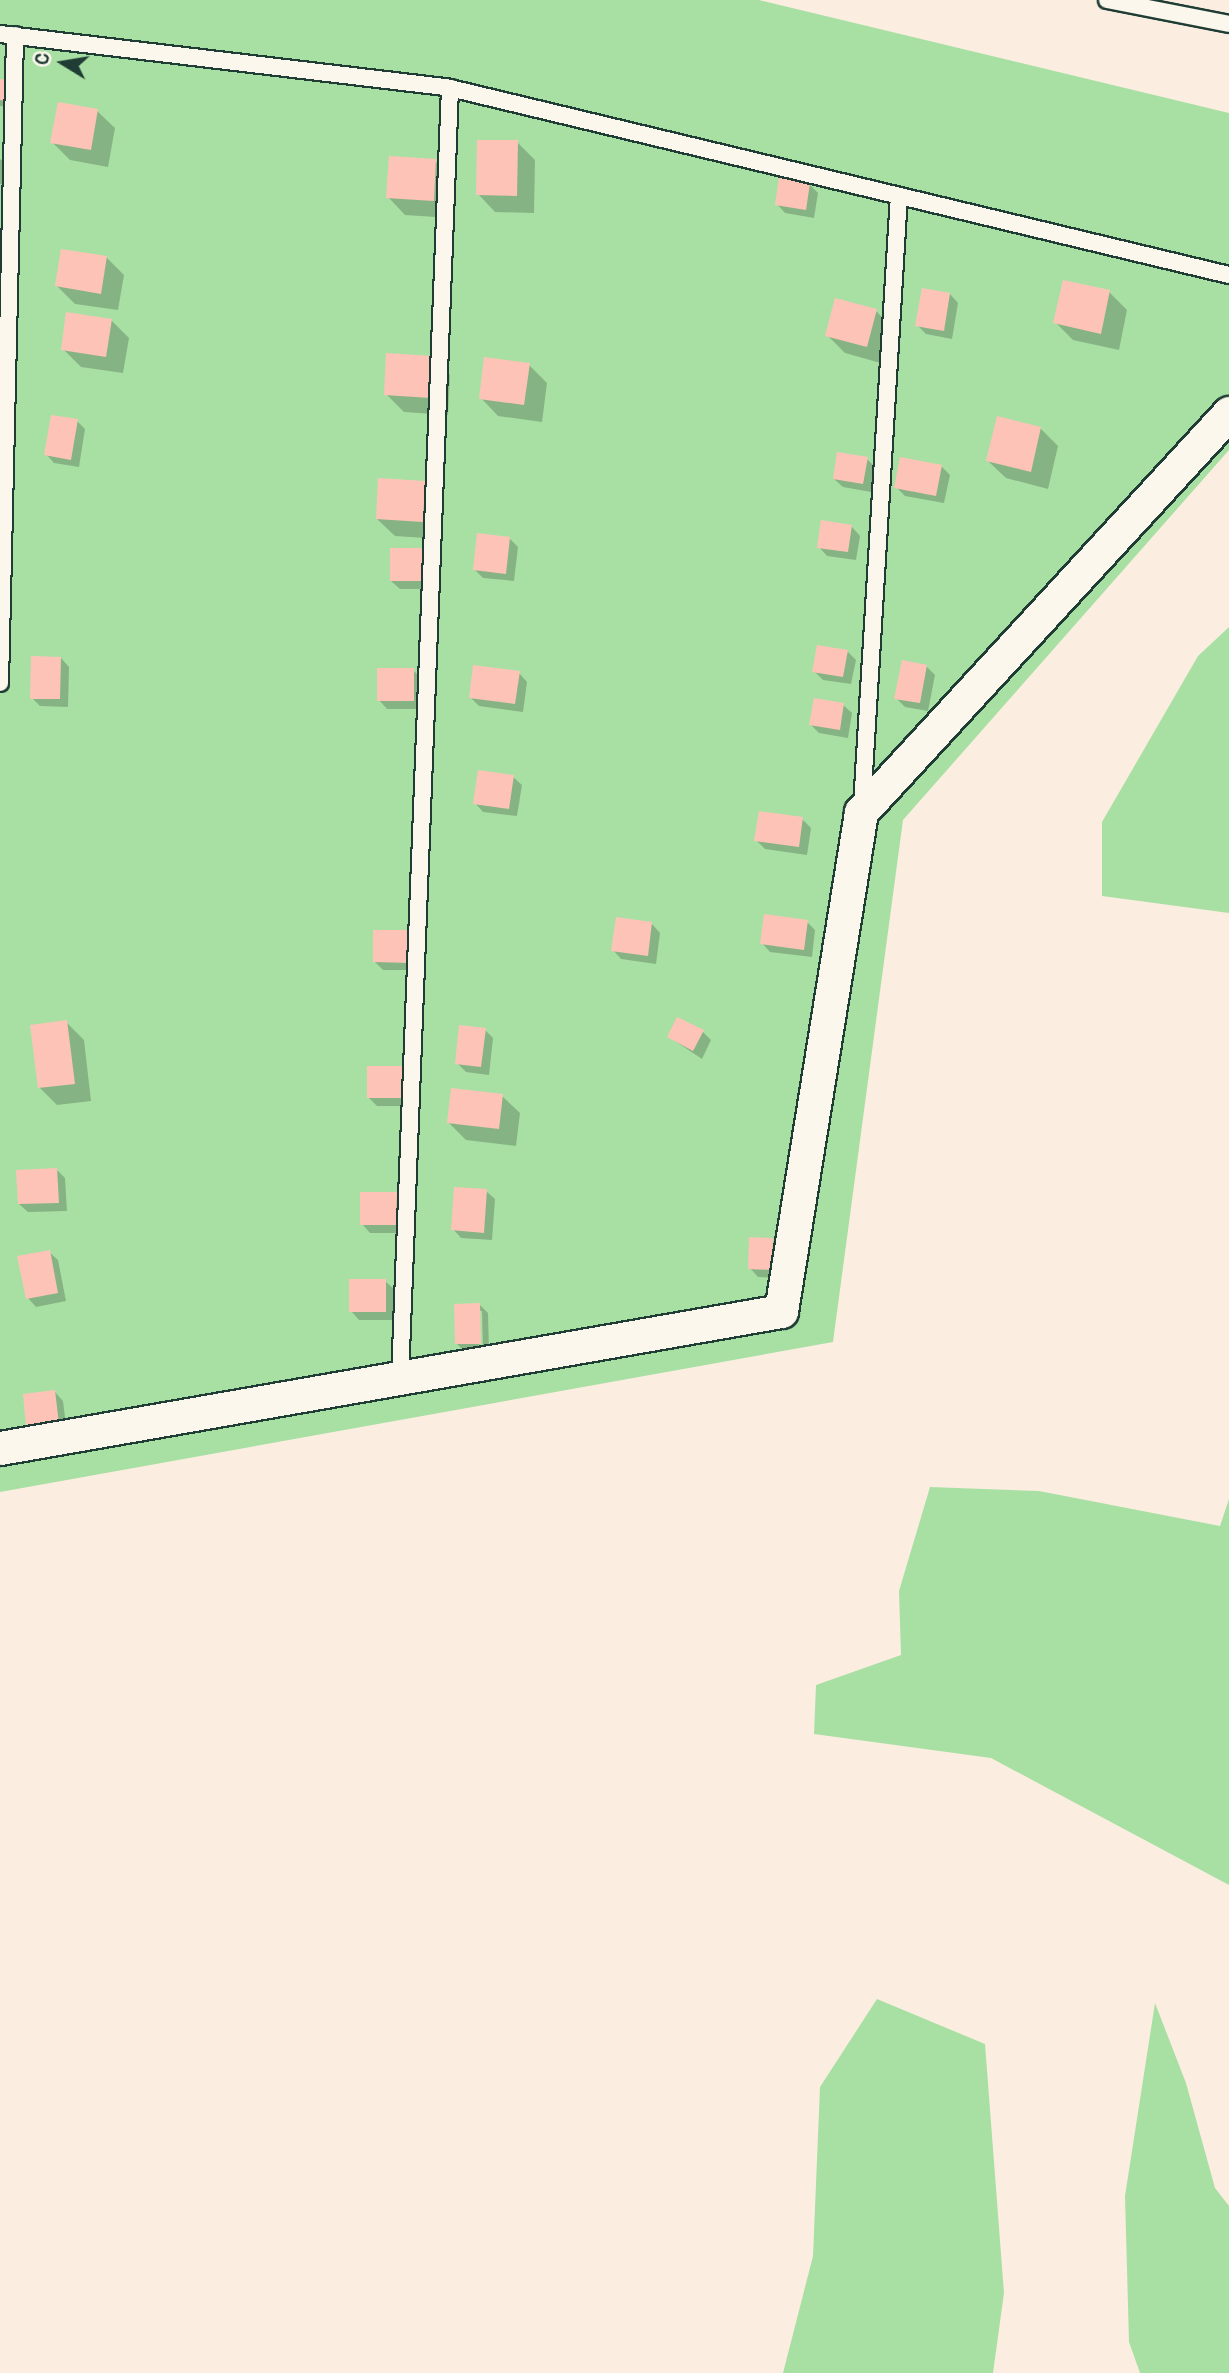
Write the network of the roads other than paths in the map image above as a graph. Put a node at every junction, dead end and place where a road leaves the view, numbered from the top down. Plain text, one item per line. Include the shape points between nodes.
1 (1107, 0) edge
2 (1229, 24) edge
3 (8, 35) edge
4 (450, 88) junction
5 (899, 196) junction
6 (1229, 275) edge
7 (1229, 412) edge
8 (0, 683) edge
9 (861, 812) junction
10 (400, 1378) junction
11 (0, 1448) edge

1 - 2 lane
3 - 4 lane
3 - 8 lane
4 - 5 lane
4 - 10 lane
5 - 6 lane
5 - 9 lane
7 - 9 street
9 - 10 street via 780,1311
10 - 11 street

